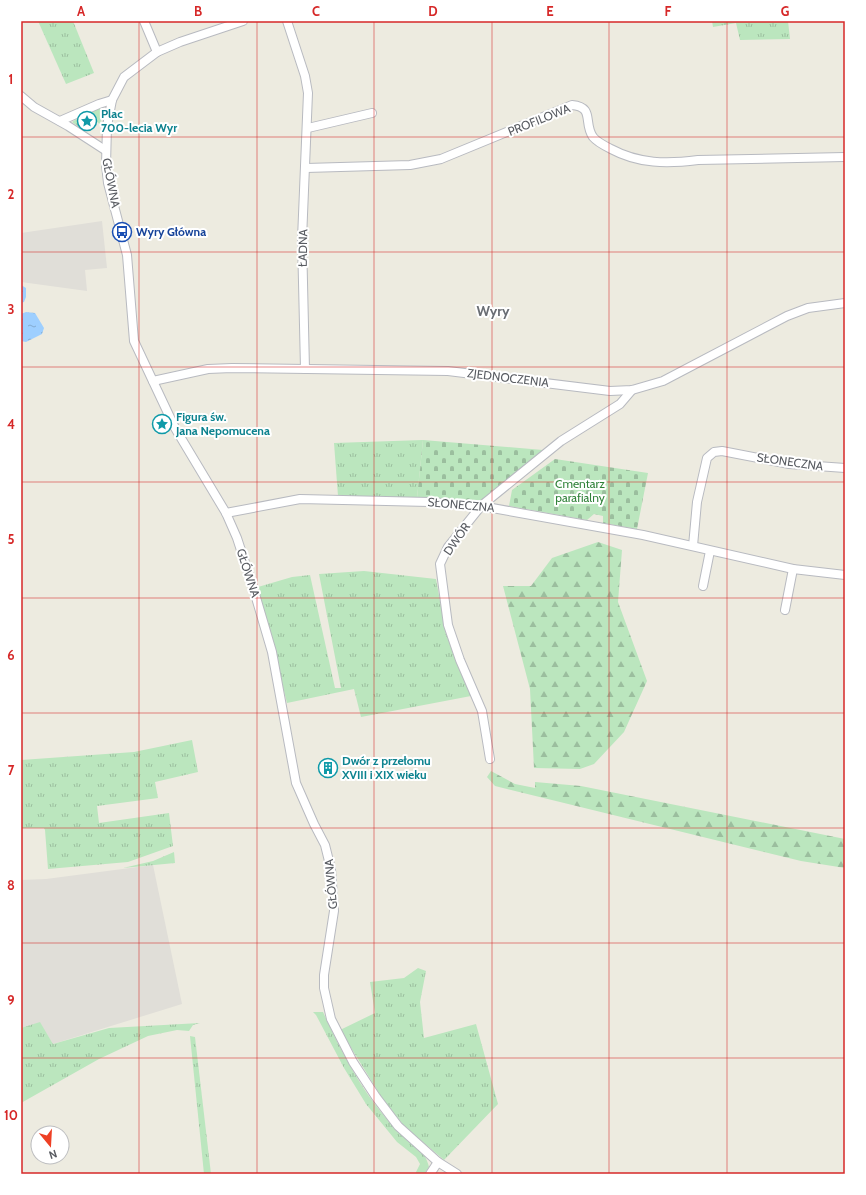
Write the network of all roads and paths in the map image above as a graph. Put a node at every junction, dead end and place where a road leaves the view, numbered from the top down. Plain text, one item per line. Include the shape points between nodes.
1 (144, 21) edge
2 (243, 21) edge
3 (287, 21) edge
4 (157, 52) junction
5 (21, 96) edge
6 (112, 100) junction
7 (372, 113) dead end
8 (60, 121) junction
9 (308, 128) junction
10 (105, 150) junction
11 (845, 157) edge
12 (306, 168) junction
13 (845, 303) edge
14 (305, 369) junction
15 (153, 381) junction
16 (632, 390) junction
17 (845, 468) edge
18 (481, 506) junction
19 (226, 513) junction
20 (693, 546) junction
21 (710, 551) junction
22 (793, 569) junction
23 (845, 575) edge
24 (703, 586) dead end
25 (785, 610) dead end
26 (490, 759) dead end
27 (438, 1162) junction
28 (430, 1174) edge
29 (457, 1174) edge

1 - 4 street
2 - 4 street, GŁÓWNA
3 - 9 street, ŁADNA via 305,76 308,93
4 - 6 street, GŁÓWNA via 124,77
5 - 8 street via 34,107
6 - 8 street
6 - 10 street, GŁÓWNA
7 - 9 street
8 - 10 street
9 - 12 street, ŁADNA
10 - 15 street, GŁÓWNA via 108,183 127,254 134,341
11 - 12 street, PROFILOWA via 698,160 676,163 637,160 602,144 593,136 586,110 572,105 441,159 410,165
12 - 14 street, ŁADNA via 302,238
13 - 16 street, ZJEDNOCZENIA via 808,308 787,316 663,381
14 - 15 street, ZJEDNOCZENIA via 208,369
14 - 16 street, ZJEDNOCZENIA via 448,371 610,391
15 - 19 street, GŁÓWNA via 175,428
16 - 18 street, DWÓR via 620,404 561,441
17 - 20 street, SŁONECZNA via 789,464 722,451 714,452 707,458 697,502
18 - 19 street, SŁONECZNA via 300,499
18 - 20 street, SŁONECZNA via 636,533
18 - 26 street, DWÓR via 448,547 440,569 448,625 482,711
19 - 27 street, GŁÓWNA via 249,576 272,652 296,784 328,853 334,912 324,988 331,1019 353,1062 376,1097 398,1126
20 - 21 street, SŁONECZNA
21 - 22 street, SŁONECZNA
21 - 24 street
22 - 23 street, SŁONECZNA
22 - 25 street
27 - 28 street
27 - 29 street, GŁÓWNA

